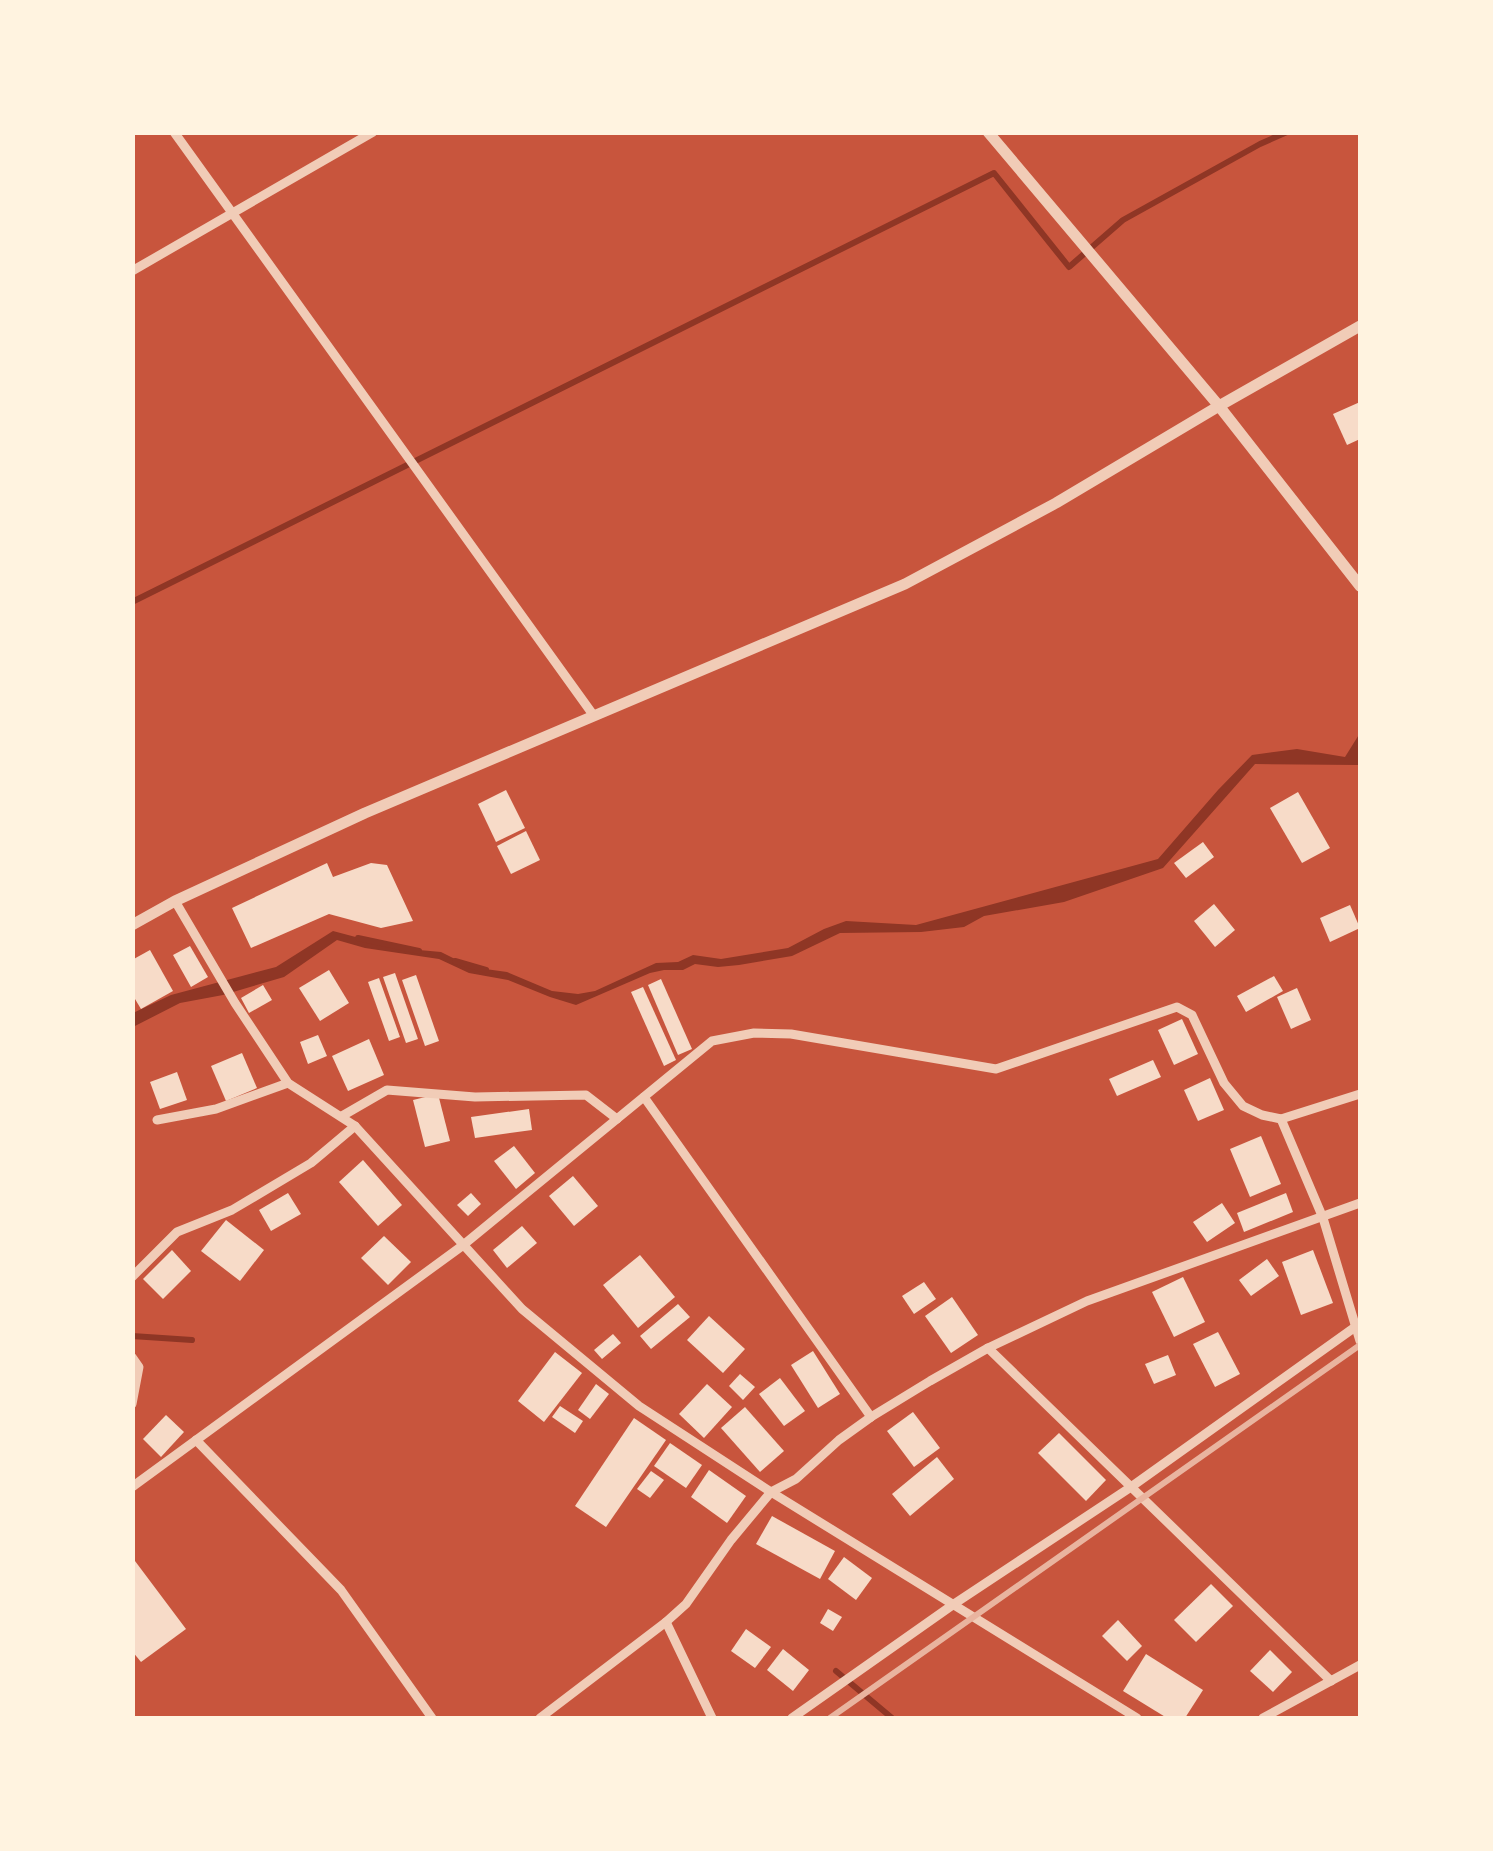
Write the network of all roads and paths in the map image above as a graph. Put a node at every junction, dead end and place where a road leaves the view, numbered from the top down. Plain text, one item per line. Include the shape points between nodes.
1 (174, 132) edge
2 (373, 132) edge
3 (988, 132) edge
4 (232, 214) junction
5 (132, 271) edge
6 (1360, 326) edge
7 (1219, 406) junction
8 (1360, 586) edge
9 (594, 716) junction
10 (175, 901) junction
11 (132, 925) edge
12 (288, 1083) junction
13 (1360, 1094) edge
14 (644, 1096) junction
15 (342, 1116) junction
16 (617, 1119) junction
17 (1281, 1119) junction
18 (157, 1120) dead end
19 (356, 1126) junction
20 (1360, 1204) edge
21 (1323, 1218) junction
22 (462, 1246) junction
23 (132, 1277) edge
24 (1359, 1325) edge
25 (1360, 1341) edge
26 (988, 1348) junction
27 (132, 1357) edge
28 (132, 1404) edge
29 (871, 1416) junction
30 (196, 1440) junction
31 (132, 1487) edge
32 (1131, 1487) junction
33 (771, 1492) junction
34 (954, 1604) junction
35 (666, 1622) junction
36 (1360, 1665) edge
37 (1331, 1681) junction
38 (432, 1718) edge
39 (540, 1718) edge
40 (712, 1718) edge
41 (792, 1718) edge
42 (1136, 1718) edge
43 (1263, 1718) edge

1 - 4 street
2 - 4 street
3 - 7 street
4 - 5 street
4 - 9 street
6 - 7 street
7 - 8 street
7 - 9 street via 904,584
9 - 10 street
10 - 11 street
10 - 12 street
12 - 15 street
12 - 18 street via 216,1110
13 - 17 street
14 - 16 street
14 - 17 street via 712,1041 754,1033 996,1069 1177,1007 1192,1015 1242,1106
14 - 29 street
15 - 16 street via 387,1090 475,1098 586,1095
15 - 19 street
16 - 22 street
17 - 21 street
19 - 22 street
19 - 23 street via 311,1163 232,1210 177,1232
20 - 21 street
21 - 24 street
21 - 26 street via 1087,1301
22 - 30 street
22 - 33 street via 522,1310 639,1406
24 - 25 street
24 - 32 street
26 - 29 street
26 - 32 street
27 - 28 street via 139,1367
29 - 33 street
30 - 31 street
30 - 38 street via 341,1590
32 - 34 street
32 - 37 street
33 - 34 street
33 - 35 street
34 - 41 street
34 - 42 street
35 - 39 street
35 - 40 street
36 - 37 street
37 - 43 street

